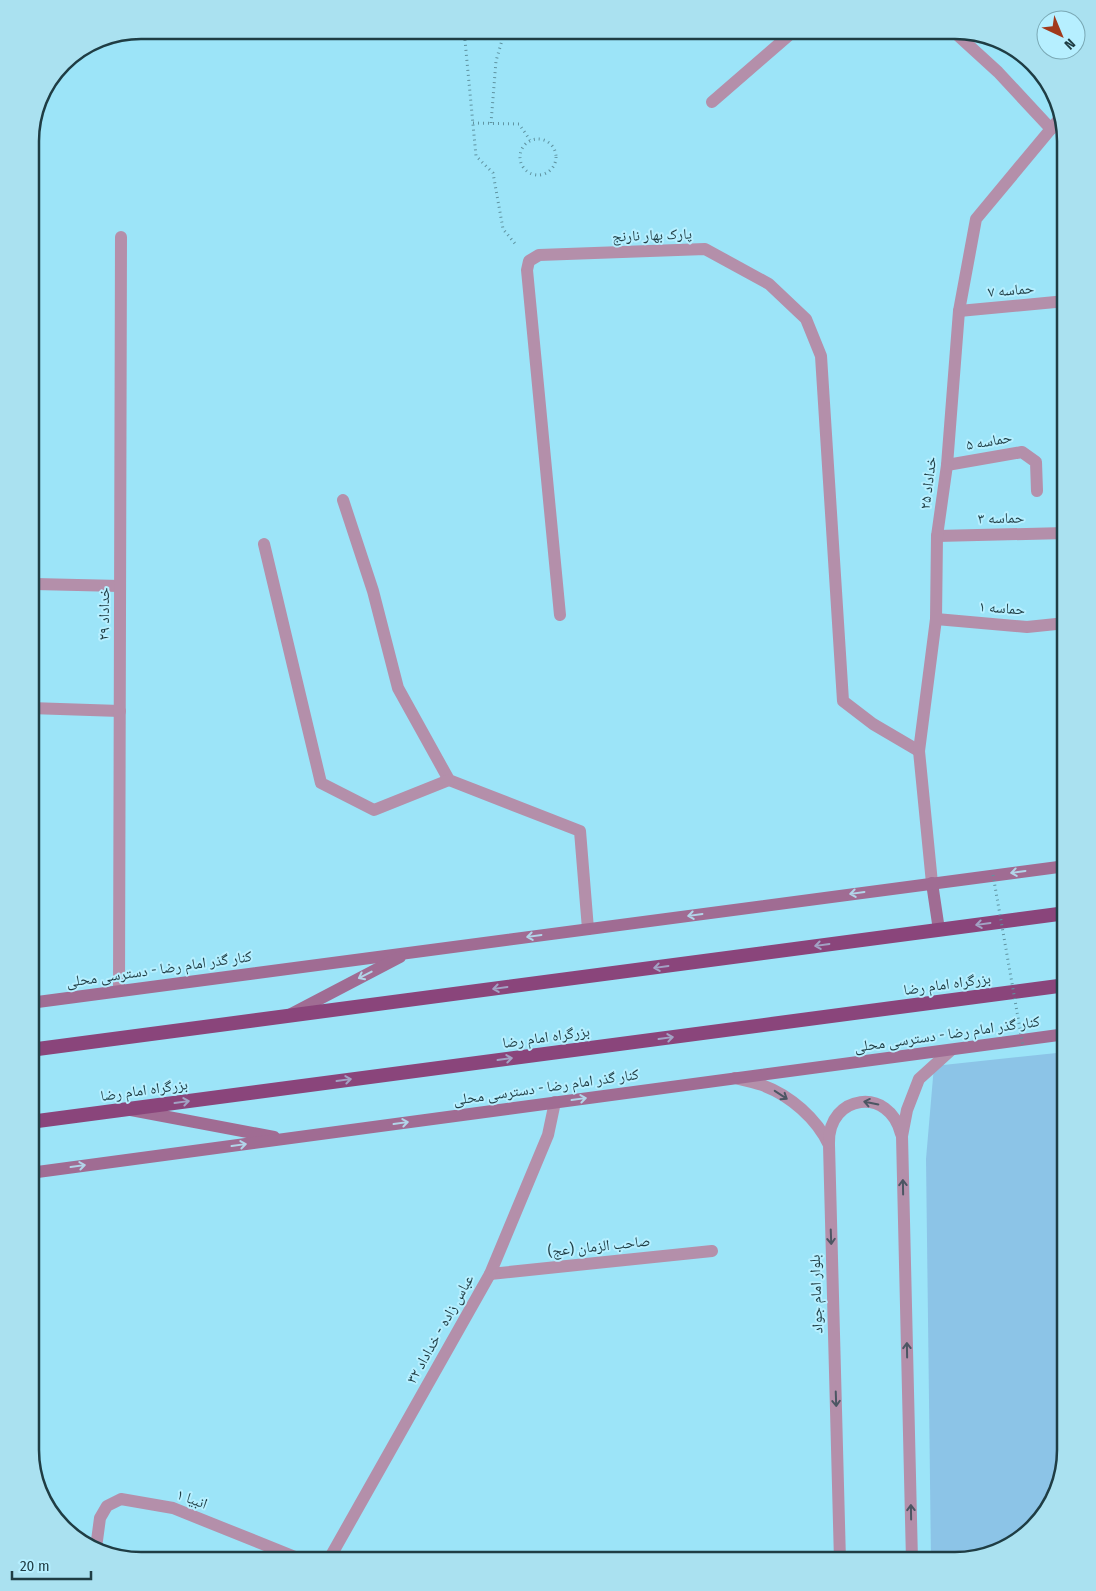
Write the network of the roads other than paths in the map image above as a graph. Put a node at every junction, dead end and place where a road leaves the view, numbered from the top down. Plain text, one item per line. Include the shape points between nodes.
1 (785, 39) edge
2 (962, 39) edge
3 (712, 102) dead end
4 (1055, 124) edge
5 (1051, 129) junction
6 (121, 237) dead end
7 (1057, 302) edge
8 (959, 311) junction
9 (947, 465) junction
10 (1037, 490) dead end
11 (343, 500) dead end
12 (1057, 533) edge
13 (937, 536) junction
14 (264, 544) dead end
15 (39, 584) edge
16 (120, 586) junction
17 (560, 615) dead end
18 (936, 619) junction
19 (1057, 624) edge
20 (39, 708) edge
21 (120, 711) junction
22 (919, 751) junction
23 (450, 780) junction
24 (1057, 867) edge
25 (932, 883) junction
26 (1057, 914) edge
27 (588, 929) junction
28 (939, 930) junction
29 (409, 953) junction
30 (1057, 986) edge
31 (119, 991) junction
32 (39, 1002) edge
33 (287, 1016) junction
34 (1057, 1035) edge
35 (39, 1049) edge
36 (951, 1050) junction
37 (735, 1078) junction
38 (555, 1102) junction
39 (126, 1109) junction
40 (39, 1121) edge
41 (902, 1136) junction
42 (285, 1139) junction
43 (828, 1145) junction
44 (39, 1172) edge
45 (712, 1250) dead end
46 (490, 1274) junction
47 (97, 1542) edge
48 (283, 1552) edge
49 (333, 1552) edge
50 (840, 1552) edge
51 (912, 1552) edge

1 - 3 street
2 - 5 street
4 - 5 street, خداداد ۲۵
5 - 8 street, خداداد ۲۵ via 976,219
6 - 16 street, خداداد ۲۹
7 - 8 street, حماسه ۷
8 - 9 street, خداداد ۲۵
9 - 10 street, حماسه ۵ via 1022,452 1036,462
9 - 13 street, خداداد ۲۵
11 - 23 street via 373,591 398,688
12 - 13 street, حماسه ۳
13 - 18 street, خداداد ۲۵
14 - 23 street via 321,783 374,810
15 - 16 street
16 - 21 street, خداداد ۲۹
17 - 22 street, پارک بهار نارنج via 527,270 529,261 539,256 705,250 769,284 806,319 821,356 843,701 873,724
18 - 19 street, حماسه ۱ via 1027,626
18 - 22 street, خداداد ۲۵
20 - 21 street
21 - 31 street, خداداد ۲۹
22 - 25 street, خداداد ۲۵
23 - 27 street via 580,831
24 -> 25 main road, کنار گذر امام رضا - دسترسی محلی
25 -> 27 main road, کنار گذر امام رضا - دسترسی محلی
25 - 28 main road
26 -> 28 highway
27 -> 29 main road, کنار گذر امام رضا - دسترسی محلی
28 -> 33 highway
29 - 31 main road, کنار گذر امام رضا - دسترسی محلی
29 -> 33 main road
39 -> 30 highway, بزرگراه امام رضا
31 - 32 main road, کنار گذر امام رضا - دسترسی محلی
33 - 35 highway
34 - 36 main road, کنار گذر امام رضا - دسترسی محلی
36 - 37 main road, کنار گذر امام رضا - دسترسی محلی
36 - 41 street via 919,1079 906,1110
38 -> 37 main road, کنار گذر امام رضا - دسترسی محلی
37 -> 43 street, بلوار امام جواد via 762,1085 787,1099 817,1125
42 -> 38 main road, کنار گذر امام رضا - دسترسی محلی
38 - 46 street, عباس زاده - خداداد ۳۲ via 548,1135
39 - 40 highway, بزرگراه امام رضا
39 - 42 main road
41 -> 43 street via 899,1124 886,1108 865,1102 850,1105 837,1115 831,1124
51 -> 41 street
44 -> 42 main road, کنار گذر امام رضا - دسترسی محلی
43 -> 50 street, بلوار امام جواد
45 - 46 street, صاحب الزمان (عج)
46 - 49 street, عباس زاده - خداداد ۳۲
47 - 48 street, انبیا ۱ via 100,1518 106,1506 121,1499 173,1508

